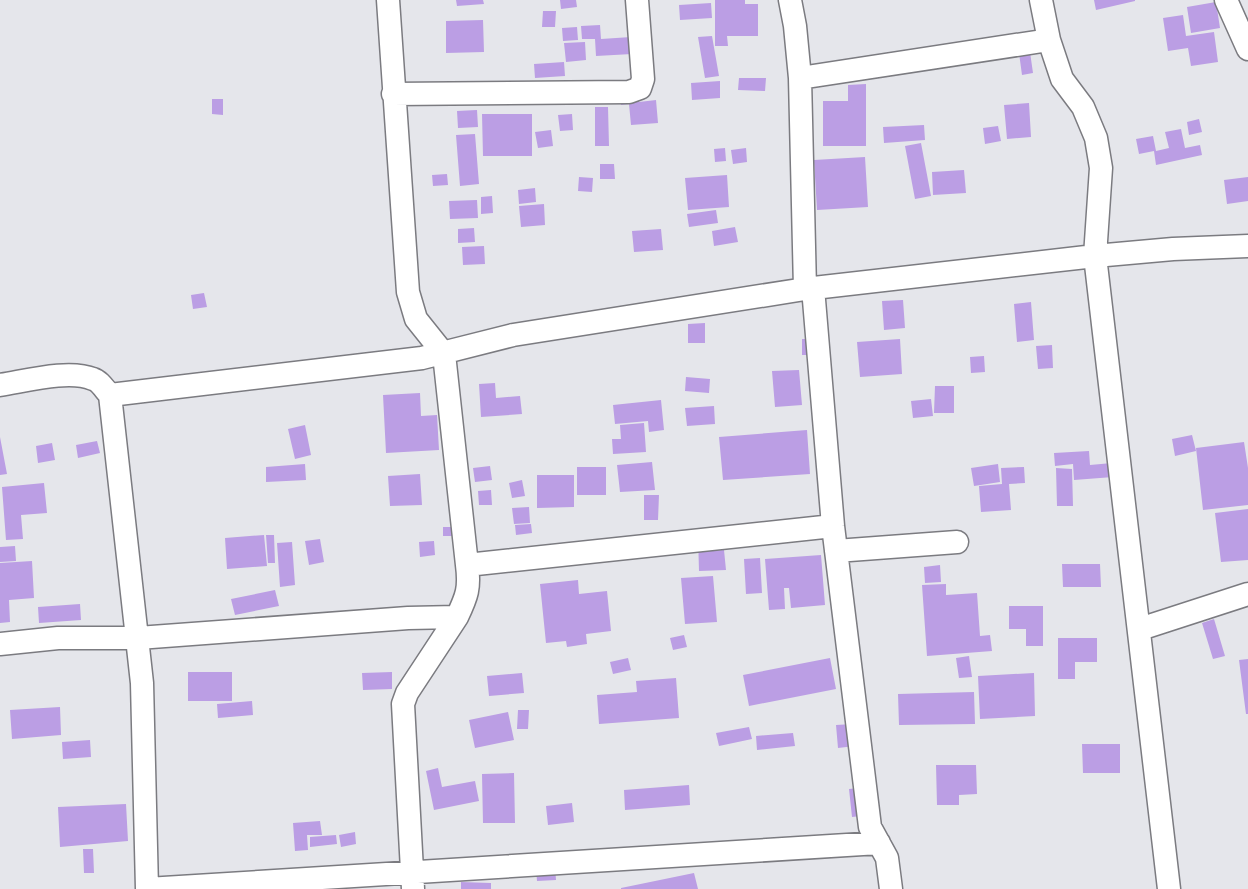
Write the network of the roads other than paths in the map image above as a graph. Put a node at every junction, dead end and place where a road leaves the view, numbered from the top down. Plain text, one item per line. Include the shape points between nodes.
1 (388, 0) edge
2 (637, 0) edge
3 (790, 0) edge
4 (1041, 0) edge
5 (1226, 0) edge
6 (1049, 40) junction
7 (1248, 49) edge
8 (800, 78) junction
9 (393, 94) junction
10 (1248, 246) edge
11 (1095, 256) junction
12 (809, 288) junction
13 (444, 354) junction
14 (0, 385) edge
15 (110, 395) junction
16 (833, 526) junction
17 (957, 542) dead end
18 (836, 551) junction
19 (467, 565) junction
20 (1248, 594) edge
21 (458, 617) junction
22 (1140, 629) junction
23 (138, 638) junction
24 (0, 644) edge
25 (879, 843) junction
26 (413, 881) edge
27 (147, 889) edge
28 (891, 889) edge
29 (1169, 889) edge

1 - 9 street
2 - 9 street via 643,79 640,88 629,92
3 - 8 street
4 - 6 street
5 - 7 street
6 - 8 street
6 - 11 street via 1062,79 1083,106 1096,138 1101,168
8 - 12 street
9 - 13 street via 408,292 416,319
10 - 11 street
11 - 12 street
11 - 22 street
12 - 13 street via 513,335
12 - 16 street
13 - 15 street
13 - 19 street
14 - 15 street via 62,375 81,376 95,379
15 - 23 street
16 - 18 street
16 - 19 street
17 - 18 street
18 - 25 street via 870,827
19 - 21 street via 469,584
20 - 22 street
21 - 23 street
21 - 26 street via 406,693 403,704
22 - 29 street
23 - 24 street via 58,638
23 - 27 street
25 - 26 street
25 - 28 street via 887,858
26 - 27 street

